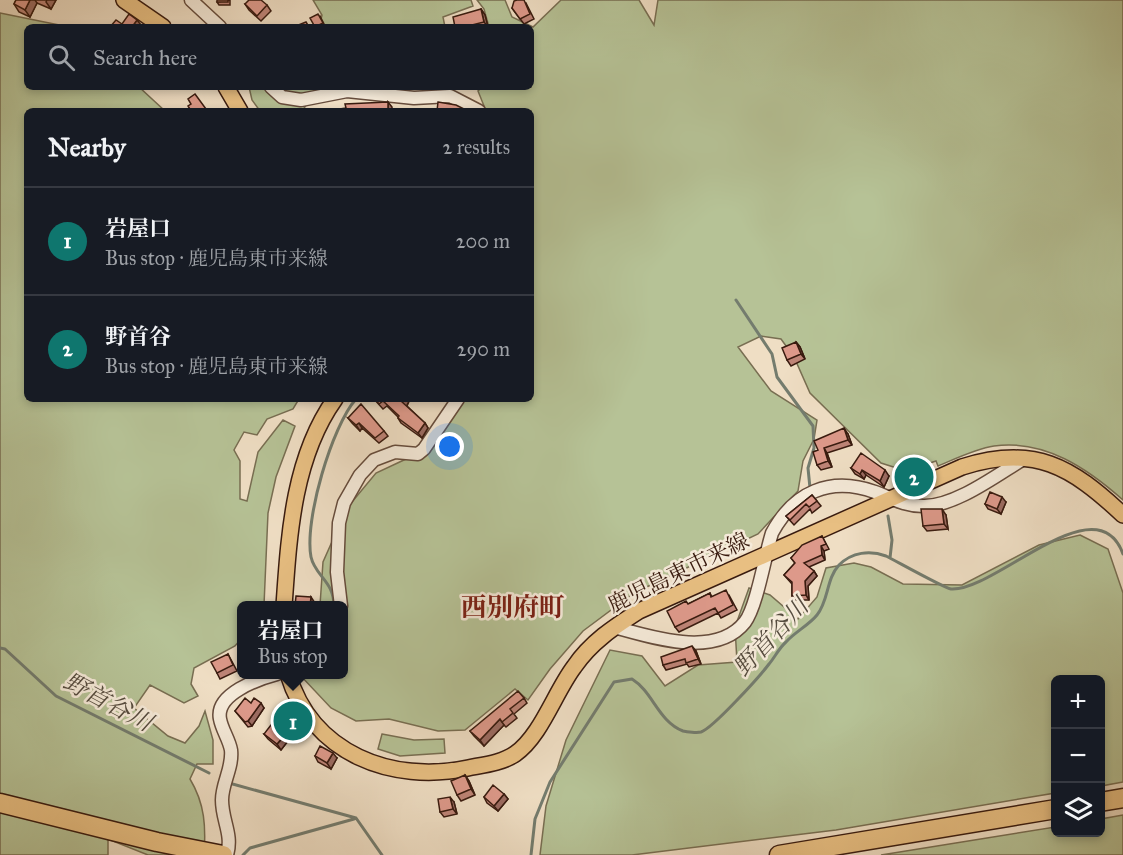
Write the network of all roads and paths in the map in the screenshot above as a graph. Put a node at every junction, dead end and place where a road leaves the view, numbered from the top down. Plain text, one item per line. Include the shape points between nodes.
1 (124, 0) edge
2 (191, 0) edge
3 (159, 24) edge
4 (216, 24) edge
5 (228, 90) edge
6 (274, 90) edge
7 (238, 108) edge
8 (473, 108) edge
9 (333, 402) edge
10 (456, 402) edge
11 (1026, 457) junction
12 (889, 499) junction
13 (1123, 514) edge
14 (765, 555) junction
15 (285, 601) edge
16 (340, 601) edge
17 (614, 627) junction
18 (259, 679) edge
19 (290, 679) edge
20 (1123, 798) edge
21 (1105, 800) edge
22 (0, 803) edge
23 (1051, 810) edge
24 (225, 855) edge
25 (780, 855) edge

1 - 3 main road
2 - 4 street
5 - 7 main road
6 - 8 street via 282,97 301,100 347,91 414,98 450,96
9 - 15 main road via 305,456
10 - 16 street via 424,449 412,454 395,452 374,460 349,494 339,523
11 - 12 main road, 鹿児島東市来線 via 981,461
11 - 12 street via 939,505 922,506
11 - 13 main road, 鹿児島東市来線 via 1068,470
12 - 14 main road, 鹿児島東市来線
12 - 14 street via 849,485 823,487 799,500 779,520
14 - 17 main road, 鹿児島東市来線 via 639,611
14 - 17 street via 746,621 722,638 680,643
17 - 19 main road, 鹿児島東市来線 via 574,666 523,747 505,759 462,769 409,773 365,761 334,742 318,726 301,705
18 - 24 street via 230,696 219,709 231,751 222,799 231,842
20 - 21 highway
22 - 24 highway
23 - 25 highway

